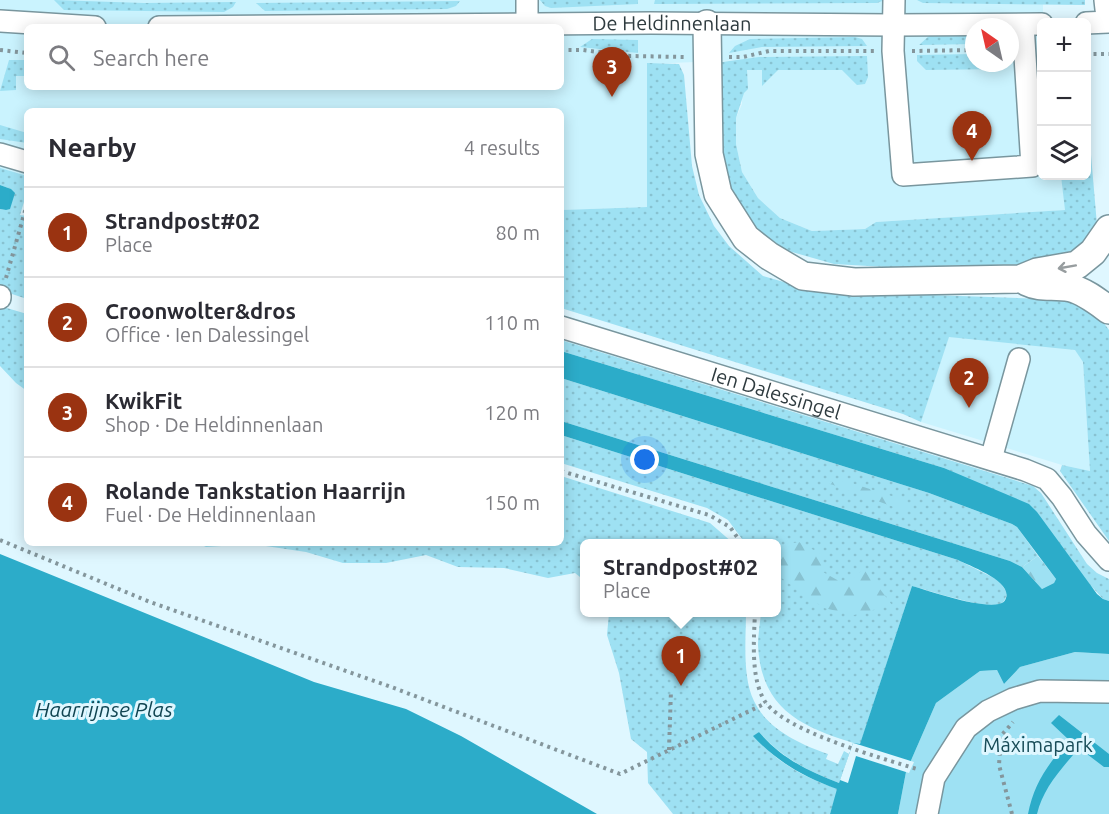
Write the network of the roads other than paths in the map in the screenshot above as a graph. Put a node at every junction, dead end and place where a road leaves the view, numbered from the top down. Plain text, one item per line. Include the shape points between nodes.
1 (527, 0) edge
2 (894, 0) edge
3 (1108, 0) edge
4 (1109, 9) edge
5 (0, 21) edge
6 (1091, 22) edge
7 (1109, 22) edge
8 (48, 24) edge
9 (526, 24) joint
10 (707, 24) junction
11 (1032, 24) edge
12 (892, 26) junction
13 (0, 154) edge
14 (24, 161) edge
15 (1109, 229) edge
16 (1020, 279) junction
17 (1109, 310) edge
18 (564, 328) edge
19 (1019, 359) dead end
20 (991, 459) junction
21 (1109, 560) edge
22 (1109, 692) edge
23 (927, 814) edge

1 - 9 street
2 - 12 street
3 - 4 main road
5 - 8 street
6 - 7 street
9 - 10 street, De Heldinnenlaan
10 - 12 street, De Heldinnenlaan
10 - 16 main road via 709,154 718,194 746,238 803,276 854,282
11 - 12 street, De Heldinnenlaan
11 - 12 street via 1032,166 903,175
13 - 14 street
15 -> 16 main road via 1077,266 1037,272
16 - 17 main road via 1036,286 1071,288
18 - 20 street, Ien Dalessingel
19 - 20 street
20 - 21 street, Ien Dalessingel via 1047,479
22 - 23 street via 1040,691 988,711 966,728 934,778

